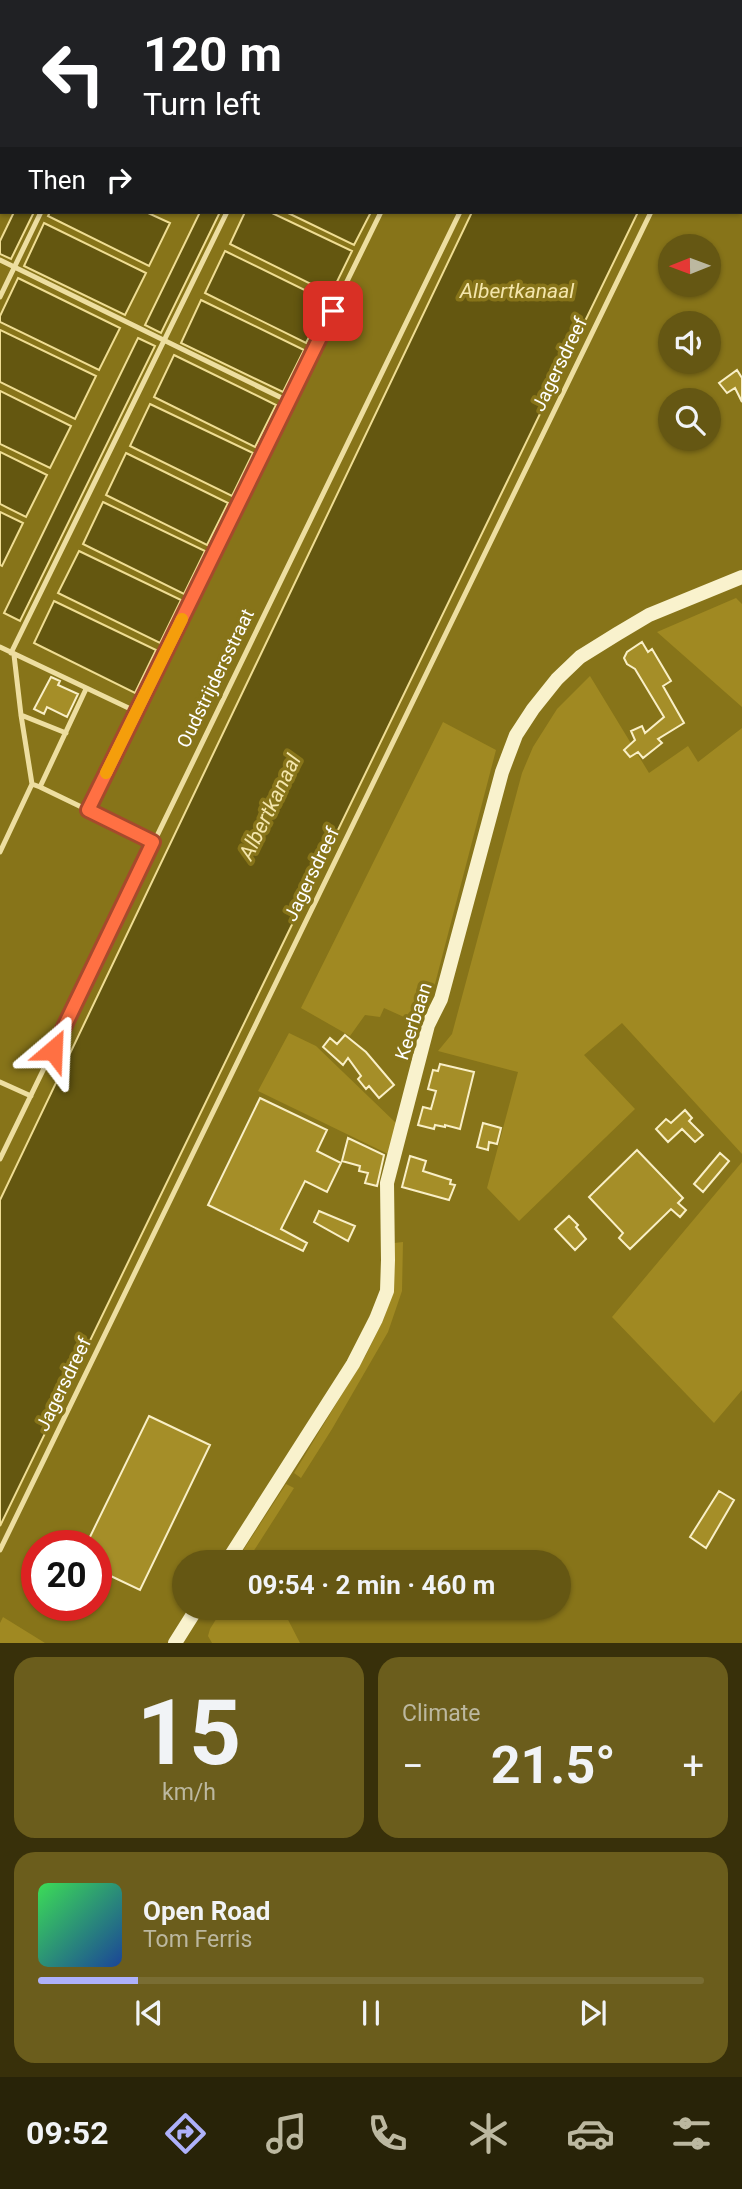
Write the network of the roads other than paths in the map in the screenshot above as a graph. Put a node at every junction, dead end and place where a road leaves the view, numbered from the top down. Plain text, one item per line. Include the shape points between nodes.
1 (40, 214) edge
2 (226, 214) edge
3 (380, 214) edge
4 (459, 214) edge
5 (650, 214) edge
6 (0, 260) edge
7 (15, 267) junction
8 (0, 297) edge
9 (164, 340) junction
10 (288, 401) junction
11 (742, 577) edge
12 (0, 647) edge
13 (13, 654) junction
14 (86, 689) junction
15 (137, 712) junction
16 (20, 715) junction
17 (66, 733) junction
18 (32, 784) junction
19 (40, 787) junction
20 (88, 810) junction
21 (153, 842) junction
22 (0, 852) edge
23 (0, 1082) edge
24 (30, 1096) junction
25 (0, 1159) edge
26 (0, 1550) edge
27 (234, 1550) edge
28 (189, 1620) edge
29 (175, 1643) edge

1 - 7 lane
2 - 9 lane
3 - 10 lane
4 - 21 lane, Oudstrijdersstraat
5 - 26 lane, Jagersdreef
6 - 7 lane
7 - 8 lane
7 - 9 lane
9 - 10 lane
9 - 13 lane
10 - 15 lane
11 - 27 street, Keerbaan via 649,615 580,657 557,679 516,735 441,999 428,1025 387,1182 387,1291 353,1364
12 - 13 lane
13 - 14 lane
13 - 16 lane
14 - 15 lane
14 - 17 lane
15 - 20 lane
16 - 17 lane
16 - 18 lane
17 - 19 lane
18 - 19 lane
18 - 22 lane
19 - 20 lane
20 - 21 lane
21 - 24 lane, Oudstrijdersstraat
23 - 24 lane
24 - 25 lane, Oudstrijdersstraat
28 - 29 street

